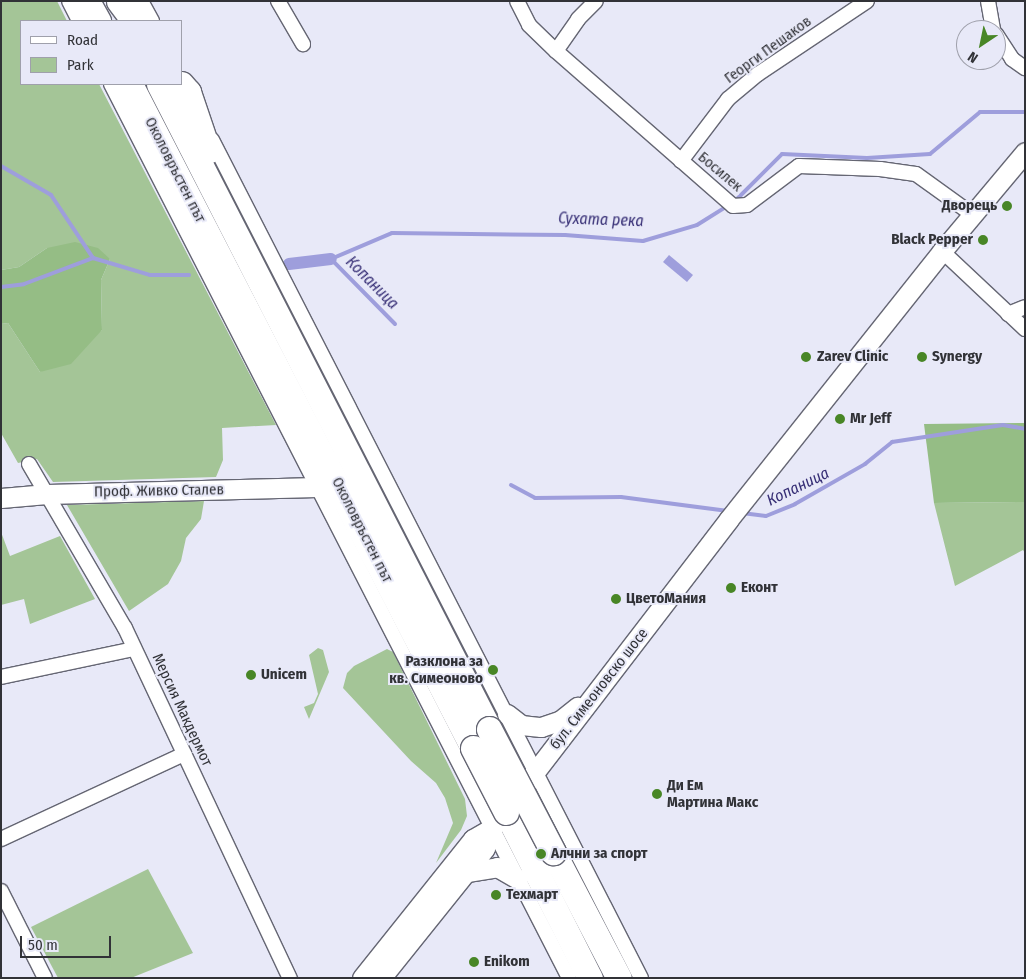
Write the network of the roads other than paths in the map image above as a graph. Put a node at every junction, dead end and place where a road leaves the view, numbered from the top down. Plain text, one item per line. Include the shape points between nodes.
1 (118, 1) edge
2 (141, 1) edge
3 (278, 1) edge
4 (517, 1) edge
5 (596, 1) edge
6 (867, 1) edge
7 (988, 1) edge
8 (127, 20) edge
9 (133, 20) edge
10 (151, 20) edge
11 (992, 20) edge
12 (303, 44) dead end
13 (1006, 50) edge
14 (556, 52) junction
15 (1025, 68) edge
16 (112, 85) edge
17 (116, 85) edge
18 (131, 85) edge
19 (160, 85) edge
20 (183, 85) edge
21 (127, 115) junction
22 (1025, 152) edge
23 (681, 161) junction
24 (156, 173) junction
25 (973, 215) junction
26 (236, 234) junction
27 (215, 246) junction
28 (942, 251) junction
29 (1025, 307) edge
30 (1008, 314) junction
31 (1025, 329) edge
32 (29, 464) dead end
33 (317, 487) junction
34 (47, 494) junction
35 (1, 498) edge
36 (134, 648) junction
37 (1, 677) edge
38 (607, 679) junction
39 (489, 730) junction
40 (184, 754) junction
41 (536, 771) junction
42 (492, 828) junction
43 (1, 839) edge
44 (467, 872) junction
45 (526, 875) junction
46 (1, 891) edge
47 (45, 978) edge
48 (290, 978) edge
49 (362, 978) edge
50 (381, 978) edge
51 (569, 978) edge
52 (590, 978) edge
53 (619, 978) edge
54 (641, 978) edge

1 - 8 highway
1 - 9 highway
2 - 10 street
3 - 12 street
4 - 14 street, Босилек via 529,25
5 - 14 street via 578,19
6 - 23 street, Георги Пешаков via 758,74 728,99
7 - 11 street
13 - 15 street via 1012,59
14 - 23 street, Босилек
16 - 21 street
17 - 21 highway
18 - 27 highway, Околовръстен път
19 - 26 highway, Околовръстен път
20 - 26 highway
20 - 39 street
21 - 24 street
22 - 25 street, бул. Симеоновско шосе
23 - 25 street, Босилек via 729,202 747,205 799,166 880,169 916,174
24 - 27 highway
24 - 33 street
25 - 28 street, бул. Симеоновско шосе
26 - 39 highway, Околовръстен път
27 - 39 highway, Околовръстен път
28 - 30 street
28 - 38 street, бул. Симеоновско шосе
29 - 30 street
30 - 31 street
32 - 34 street, Мерсия Макдермот
33 - 34 street, Проф. Живко Сталев
33 - 42 street
34 - 35 street, Проф. Живко Сталев
34 - 36 street, Мерсия Макдермот
36 - 37 street
36 - 40 street, Мерсия Макдермот
38 - 39 street via 573,710 551,724
38 - 41 street, бул. Симеоновско шосе
39 - 41 street
39 - 45 highway, Околовръстен път, bridge
39 - 53 highway, Околовръстен път, bridge
40 - 43 street
40 - 48 street, Мерсия Макдермот
41 - 42 street, бул. Симеоновско шосе
41 - 54 street
42 - 44 street, бул. Симеоновско шосе via 485,848
42 - 45 street
42 - 49 street, бул. Симеоновско шосе via 473,839
44 - 45 street via 497,867
44 - 50 street, бул. Симеоновско шосе
45 - 51 street
45 - 52 highway, Околовръстен път
46 - 47 street

